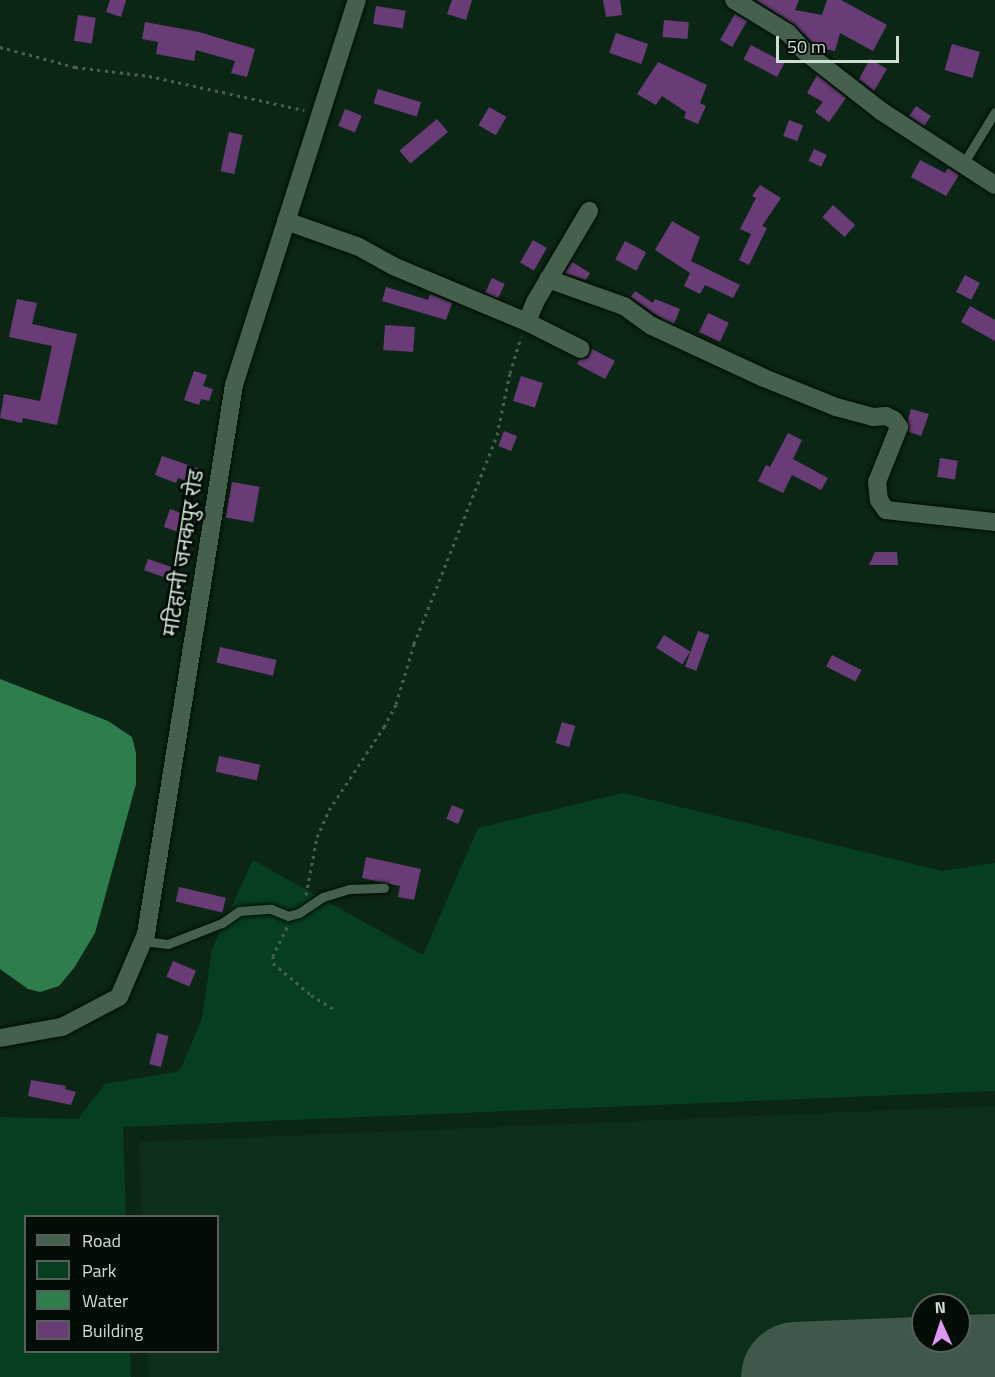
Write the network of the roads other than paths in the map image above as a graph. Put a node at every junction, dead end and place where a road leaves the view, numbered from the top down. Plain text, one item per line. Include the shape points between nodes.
1 (357, 0) edge
2 (734, 0) edge
3 (995, 112) edge
4 (963, 164) junction
5 (995, 185) edge
6 (589, 211) dead end
7 (286, 221) junction
8 (548, 279) junction
9 (527, 322) junction
10 (581, 349) dead end
11 (995, 522) edge
12 (384, 888) dead end
13 (143, 942) junction
14 (0, 1038) edge

1 - 7 street, मटिहानी जनकपुर रोड
2 - 4 street via 788,33 804,51 881,111
3 - 4 lane
4 - 5 street
6 - 8 street
7 - 9 street via 359,248
7 - 13 street, मटिहानी जनकपुर रोड via 234,385
8 - 9 street
8 - 11 street via 624,306 652,326 775,383 836,407 894,420 899,427 877,483 879,500 886,510
9 - 10 street
12 - 13 lane via 350,889 323,897 288,916 271,909 239,911 222,923 168,944
13 - 14 street, मटिहानी जनकपुर रोड via 119,997 62,1027

